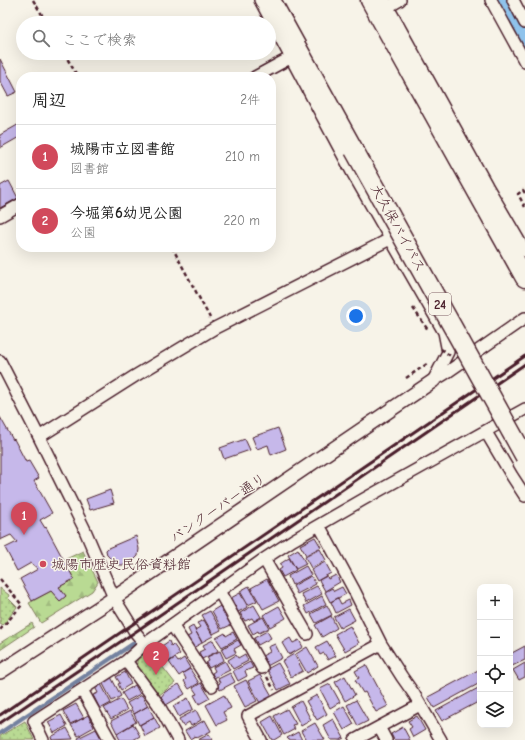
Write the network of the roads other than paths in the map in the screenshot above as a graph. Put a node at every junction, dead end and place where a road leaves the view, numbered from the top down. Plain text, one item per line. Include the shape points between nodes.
1 (260, 0) edge
2 (271, 0) edge
3 (370, 0) edge
4 (400, 0) edge
5 (490, 0) edge
6 (513, 0) edge
7 (386, 4) edge
8 (268, 16) edge
9 (525, 22) edge
10 (276, 31) edge
11 (290, 58) junction
12 (525, 62) edge
13 (264, 72) edge
14 (16, 207) edge
15 (0, 216) edge
16 (390, 239) junction
17 (525, 251) edge
18 (525, 278) edge
19 (525, 318) edge
20 (0, 361) edge
21 (433, 381) junction
22 (525, 410) edge
23 (486, 432) junction
24 (39, 436) junction
25 (525, 457) edge
26 (525, 496) edge
27 (320, 525) junction
28 (264, 559) junction
29 (220, 591) junction
30 (114, 598) junction
31 (172, 625) junction
32 (307, 634) dead end
33 (145, 644) junction
34 (381, 644) junction
35 (126, 661) junction
36 (262, 668) road end
37 (0, 672) edge
38 (212, 686) dead end
39 (82, 690) junction
40 (420, 705) junction
41 (379, 727) junction
42 (43, 740) edge
43 (110, 740) edge
44 (178, 740) edge
45 (261, 740) edge
46 (355, 740) edge
47 (386, 740) edge
48 (441, 740) edge

1 - 8 street
2 - 25 highway, 大久保バイパス / 24, bridge
3 - 18 highway
4 - 7 street
5 - 12 street
6 - 9 street
7 - 17 street
10 - 11 street
11 - 13 street
11 - 16 street
14 - 15 street
16 - 21 street via 444,332 448,352
16 - 24 street via 215,328
19 - 21 street
20 - 24 street
21 - 30 street, バンクーバー通り
22 - 23 street
23 - 26 street
23 - 27 street
24 - 30 street via 84,528
27 - 28 street
27 - 34 street
28 - 29 street
28 - 32 street
29 - 31 street
29 - 36 street
30 - 33 street
30 - 37 street, バンクーバー通り
31 - 33 street
31 - 38 street
33 - 35 street
34 - 40 street
34 - 45 street via 248,716
35 - 39 street
35 - 44 street via 158,704
39 - 42 street via 34,720
39 - 43 street
40 - 41 street
40 - 48 street
41 - 46 street
41 - 47 street

